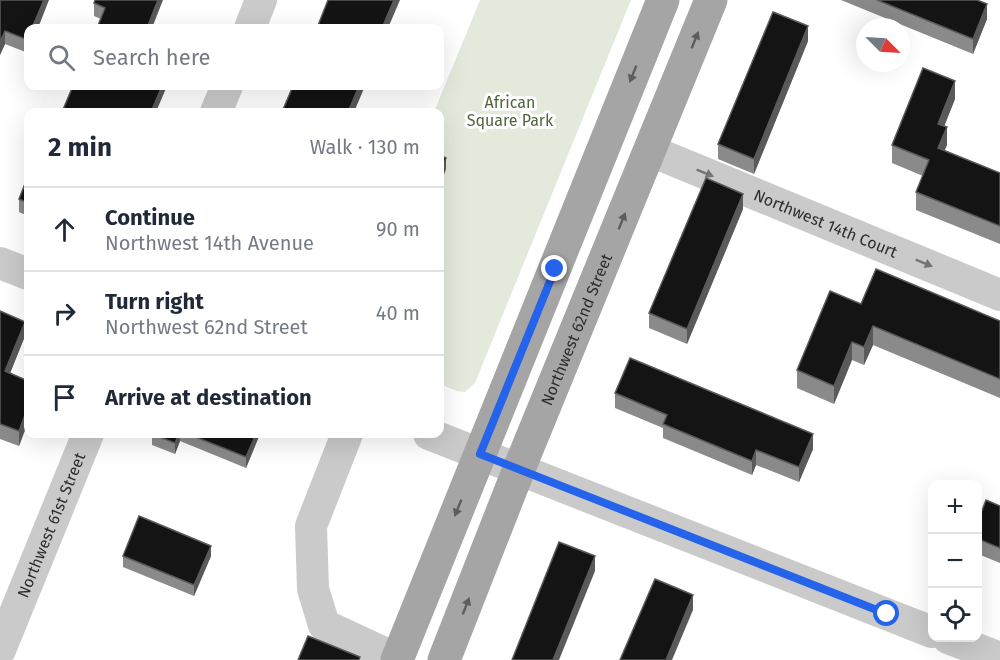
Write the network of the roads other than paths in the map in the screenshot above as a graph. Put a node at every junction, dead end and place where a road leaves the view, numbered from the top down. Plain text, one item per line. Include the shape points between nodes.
1 (261, 0) edge
2 (663, 0) edge
3 (711, 0) edge
4 (252, 24) edge
5 (225, 90) edge
6 (218, 108) edge
7 (651, 151) junction
8 (0, 263) edge
9 (24, 272) edge
10 (1000, 295) edge
11 (86, 438) edge
12 (345, 438) edge
13 (439, 438) edge
14 (480, 454) junction
15 (519, 469) junction
16 (928, 630) edge
17 (958, 642) edge
18 (0, 650) edge
19 (1000, 658) edge
20 (397, 659) edge
21 (444, 660) edge

1 - 4 street
2 -> 14 main road
7 -> 3 main road, Northwest 62nd Street
5 - 6 street
7 -> 10 street, Northwest 14th Court
15 -> 7 main road, Northwest 62nd Street
8 - 9 street
11 - 18 street, Northwest 61st Street
12 - 20 street via 311,526 313,589 324,625
13 - 14 street
14 - 15 street
14 -> 20 main road
15 - 16 street
21 -> 15 main road, Northwest 62nd Street
17 - 19 street

